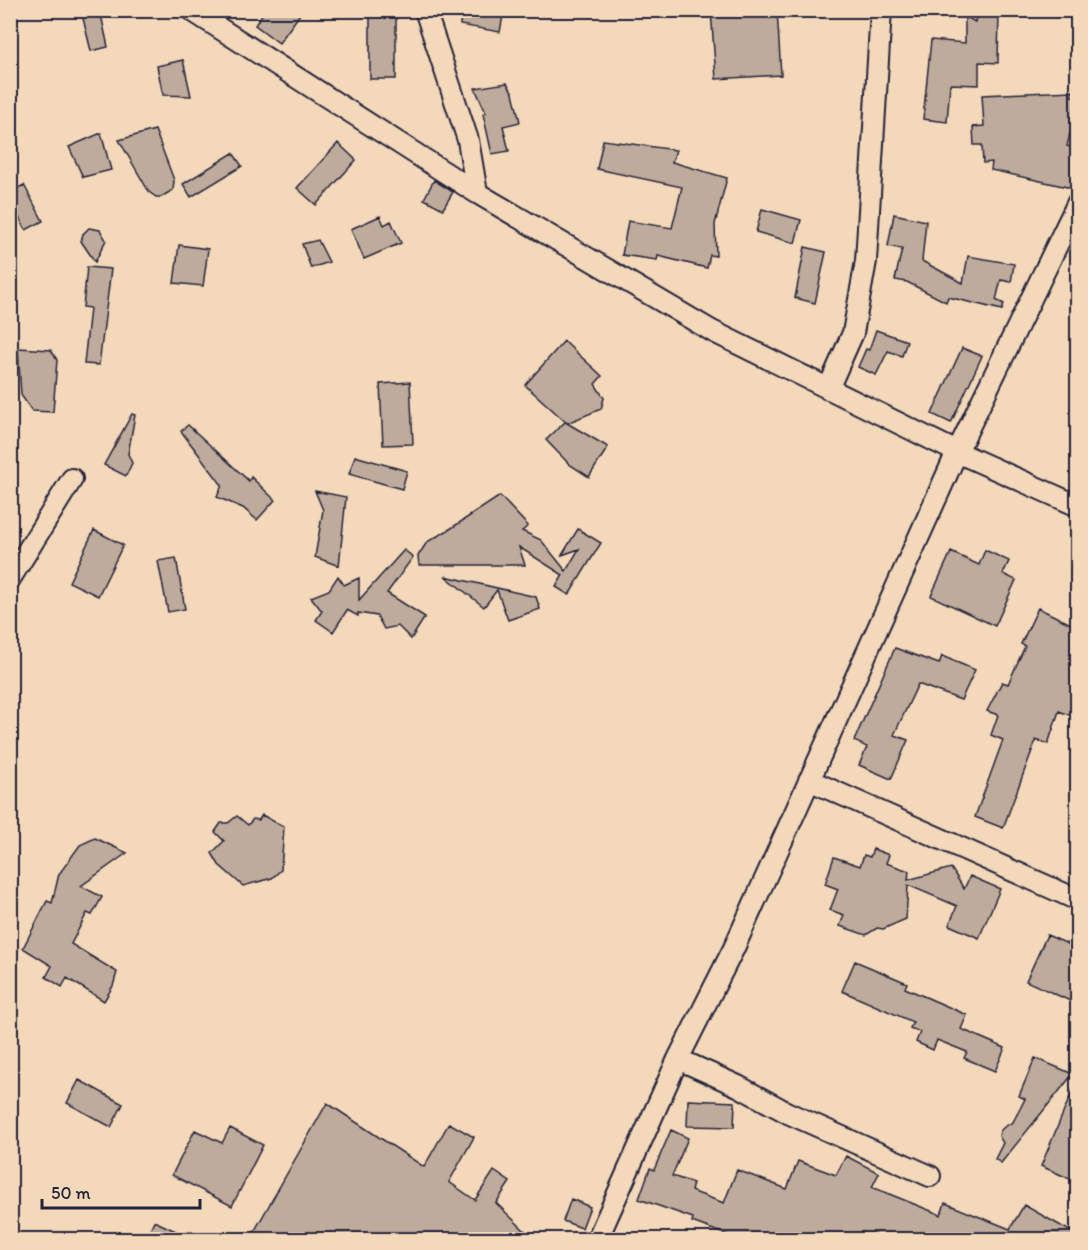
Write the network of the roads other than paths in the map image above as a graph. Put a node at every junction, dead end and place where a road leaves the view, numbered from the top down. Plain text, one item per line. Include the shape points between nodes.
1 (191, 10) edge
2 (425, 10) edge
3 (881, 10) edge
4 (477, 193) junction
5 (1077, 202) edge
6 (828, 388) junction
7 (957, 452) junction
8 (72, 479) dead end
9 (1077, 506) edge
10 (10, 579) edge
11 (809, 780) junction
12 (1077, 900) edge
13 (678, 1059) junction
14 (930, 1176) dead end
15 (597, 1239) edge

1 - 4 street
2 - 4 street via 468,140
3 - 6 street via 866,261 853,333
4 - 6 street via 712,331
5 - 7 street
6 - 7 street
7 - 9 street
7 - 11 street
8 - 10 street
11 - 12 street
11 - 13 street via 734,948
13 - 14 street
13 - 15 street

